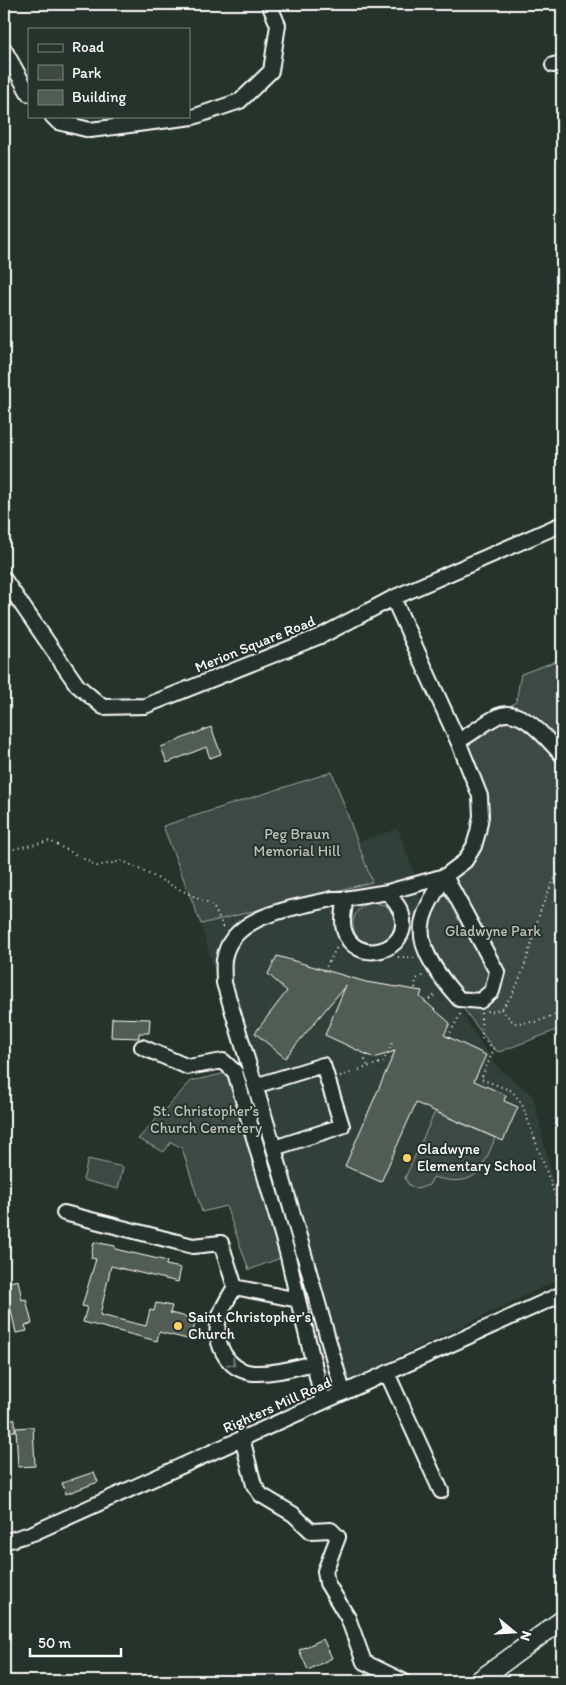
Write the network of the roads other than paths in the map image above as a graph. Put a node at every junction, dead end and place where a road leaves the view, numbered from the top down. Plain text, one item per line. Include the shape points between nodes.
1 (269, 4) edge
2 (4, 49) edge
3 (28, 92) edge
4 (54, 118) edge
5 (186, 118) edge
6 (190, 118) edge
7 (562, 524) edge
8 (4, 579) edge
9 (393, 598) junction
10 (458, 741) junction
11 (562, 755) edge
12 (445, 876) junction
13 (388, 892) junction
14 (345, 899) junction
15 (142, 1047) dead end
16 (255, 1086) junction
17 (274, 1148) junction
18 (64, 1212) dead end
19 (235, 1287) junction
20 (562, 1294) edge
21 (298, 1300) junction
22 (314, 1363) junction
23 (387, 1373) junction
24 (343, 1392) junction
25 (323, 1402) junction
26 (242, 1438) junction
27 (441, 1491) dead end
28 (4, 1542) edge
29 (562, 1620) edge
30 (403, 1681) edge
31 (478, 1681) edge

1 - 6 street via 278,25 271,71 240,101
2 - 3 street
4 - 5 street via 58,122 90,130
7 - 9 street, Merion Square Road
8 - 9 street, Merion Square Road via 77,685 103,707 145,706 323,635
9 - 10 street
10 - 11 street via 500,715 509,714 528,721
10 - 12 street via 480,796 481,816 474,846 465,861
12 - 12 street via 497,972 492,991 479,1008 459,999 438,974 421,937 428,906
12 - 13 street
13 - 14 street
13 - 14 street via 398,906 403,926 394,944 375,952 356,947 349,940 344,931
14 - 16 street via 332,898 251,921 236,934 224,958 224,983
15 - 21 street via 188,1068 223,1062 235,1072
16 - 17 street
16 - 17 street via 323,1065 328,1080 342,1126
17 - 24 street
18 - 19 street via 193,1246 221,1243
19 - 21 street
19 -> 22 street via 221,1314 218,1329 220,1348 232,1365 247,1372 266,1373
20 - 23 street, Righters Mill Road
21 - 22 street
22 - 25 street
23 - 24 street, Righters Mill Road
23 - 27 street
24 - 25 street, Righters Mill Road
25 - 26 street, Righters Mill Road
26 - 28 street, Righters Mill Road via 33,1533
26 - 30 street via 254,1485 261,1495 293,1514 311,1531 331,1530 338,1536 325,1571 327,1583 348,1618 364,1662
29 - 31 main road

